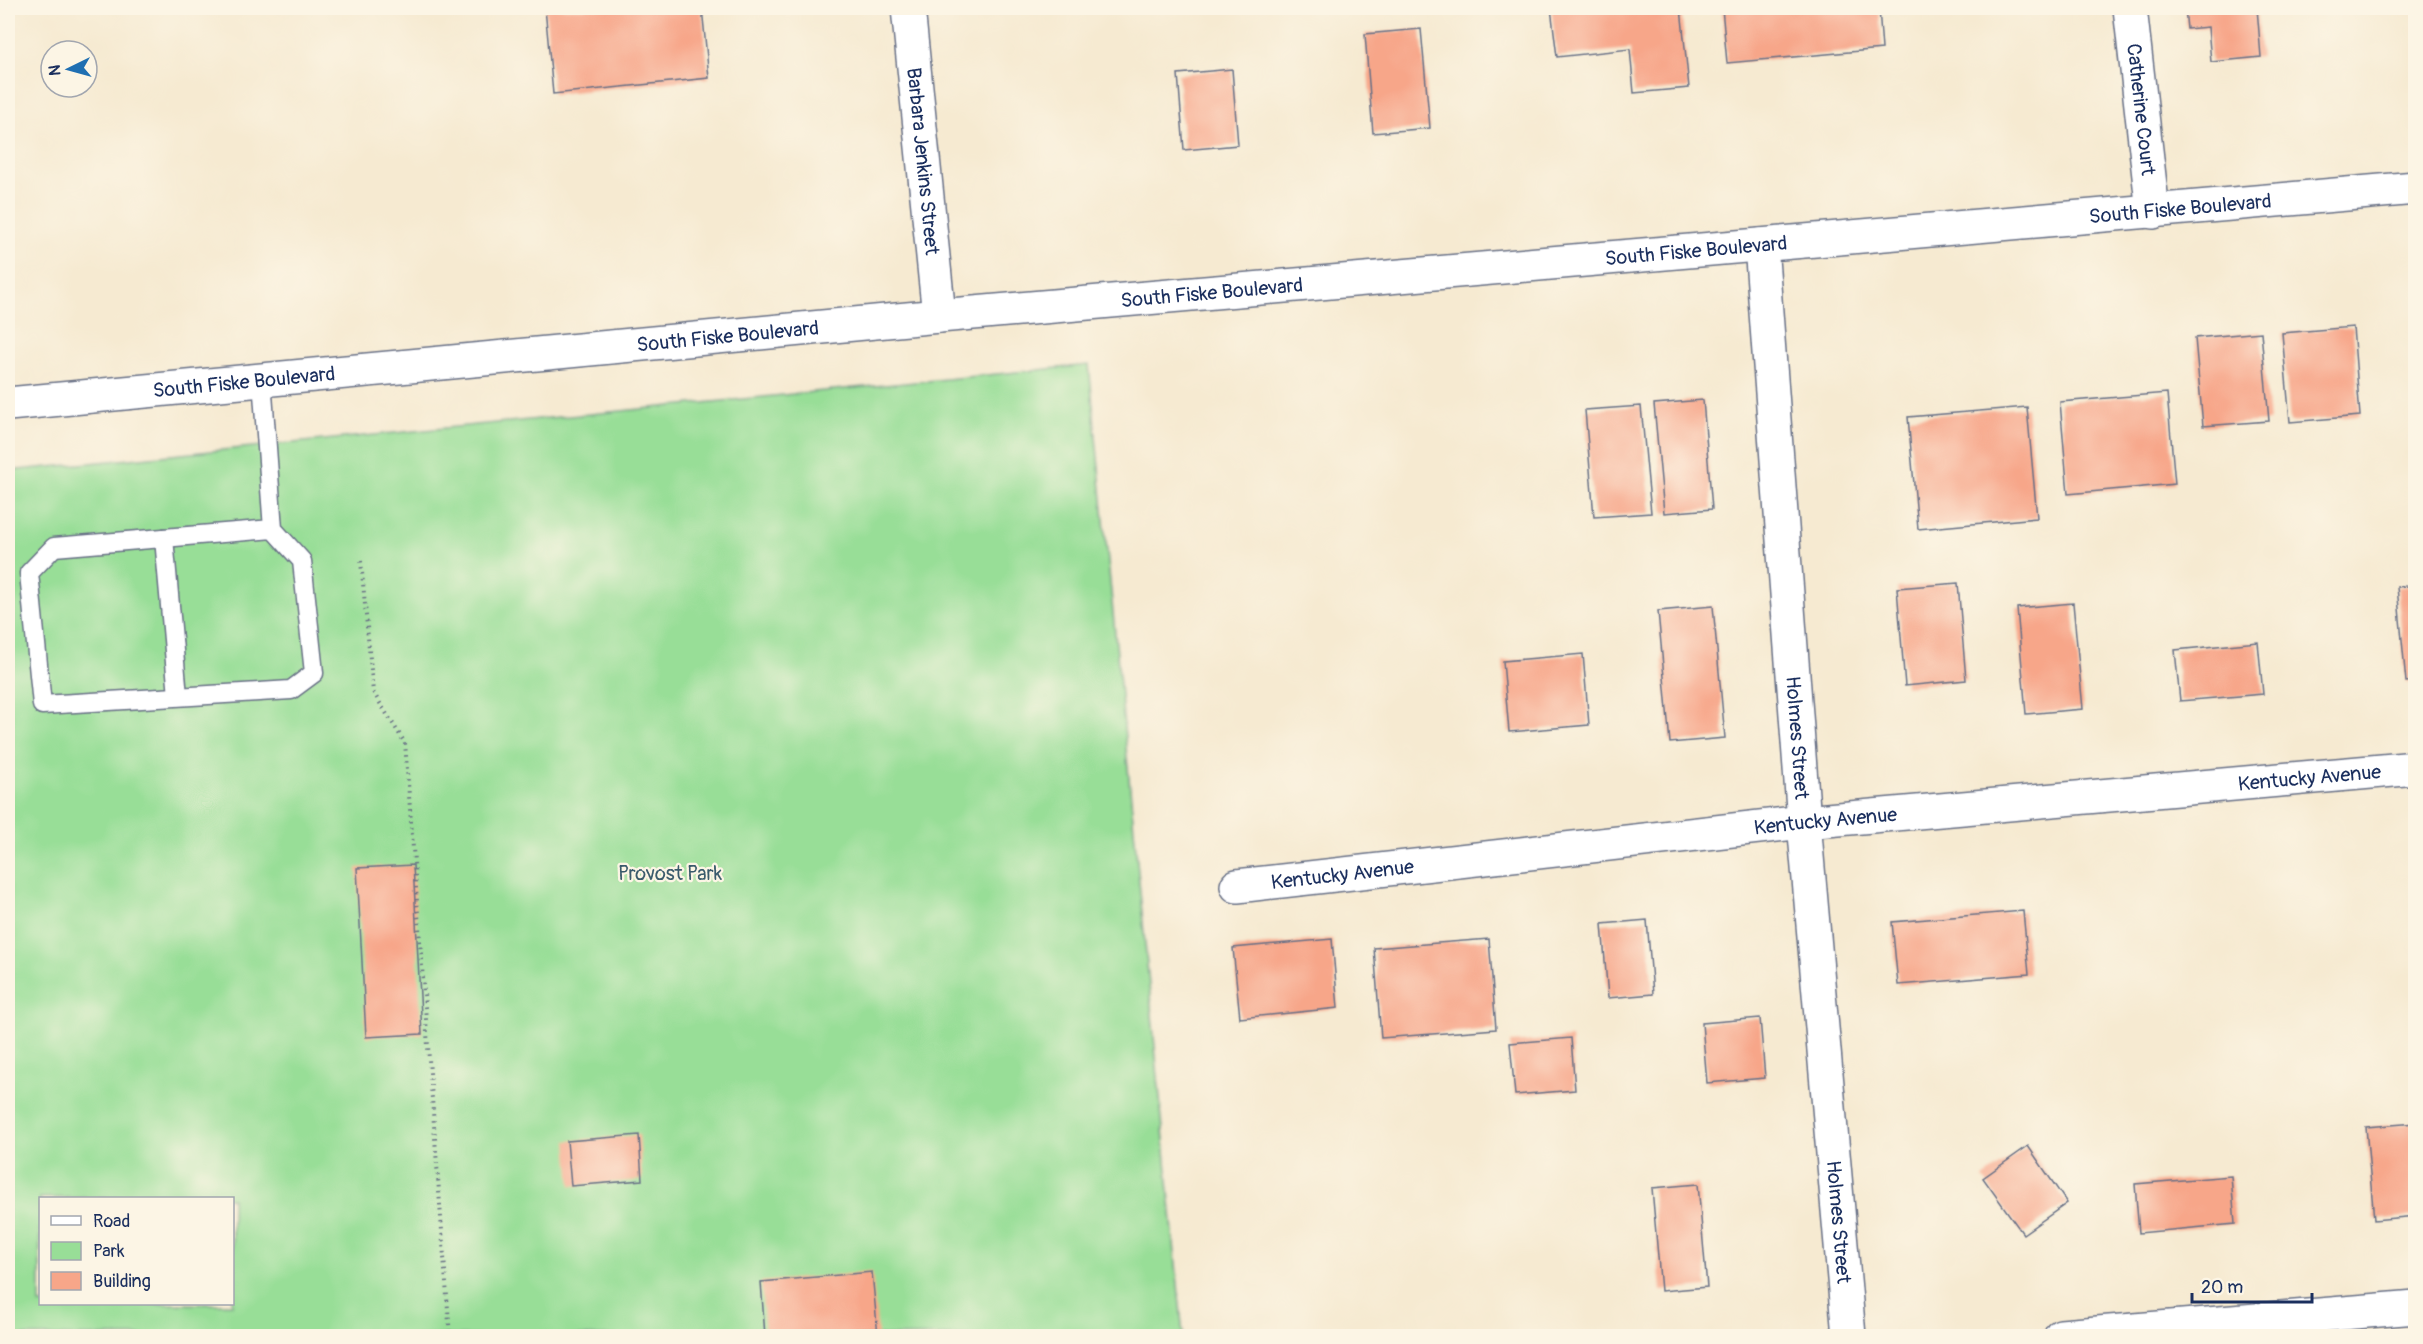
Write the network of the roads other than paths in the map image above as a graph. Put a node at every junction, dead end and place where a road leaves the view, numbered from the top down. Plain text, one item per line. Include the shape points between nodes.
1 (909, 8) edge
2 (2130, 8) edge
3 (2415, 188) edge
4 (2153, 212) junction
5 (1761, 245) junction
6 (939, 316) junction
7 (262, 380) junction
8 (8, 404) edge
9 (273, 529) junction
10 (164, 538) junction
11 (178, 696) junction
12 (2415, 768) edge
13 (1804, 822) junction
14 (1238, 886) dead end
15 (2415, 1307) edge
16 (1849, 1336) edge
17 (2061, 1336) edge

1 - 6 street, Barbara Jenkins Street
2 - 4 street, Catherine Court
3 - 4 street, South Fiske Boulevard
4 - 5 street, South Fiske Boulevard
5 - 6 street, South Fiske Boulevard
5 - 13 street, Holmes Street
6 - 7 street, South Fiske Boulevard
7 - 8 street, South Fiske Boulevard
7 - 9 lane
9 - 10 lane
9 - 11 lane via 302,561 314,673 291,690
10 - 11 lane
10 - 11 lane via 54,547 29,573 42,705
12 - 13 street, Kentucky Avenue
13 - 14 street, Kentucky Avenue
13 - 16 street, Holmes Street
15 - 17 street

